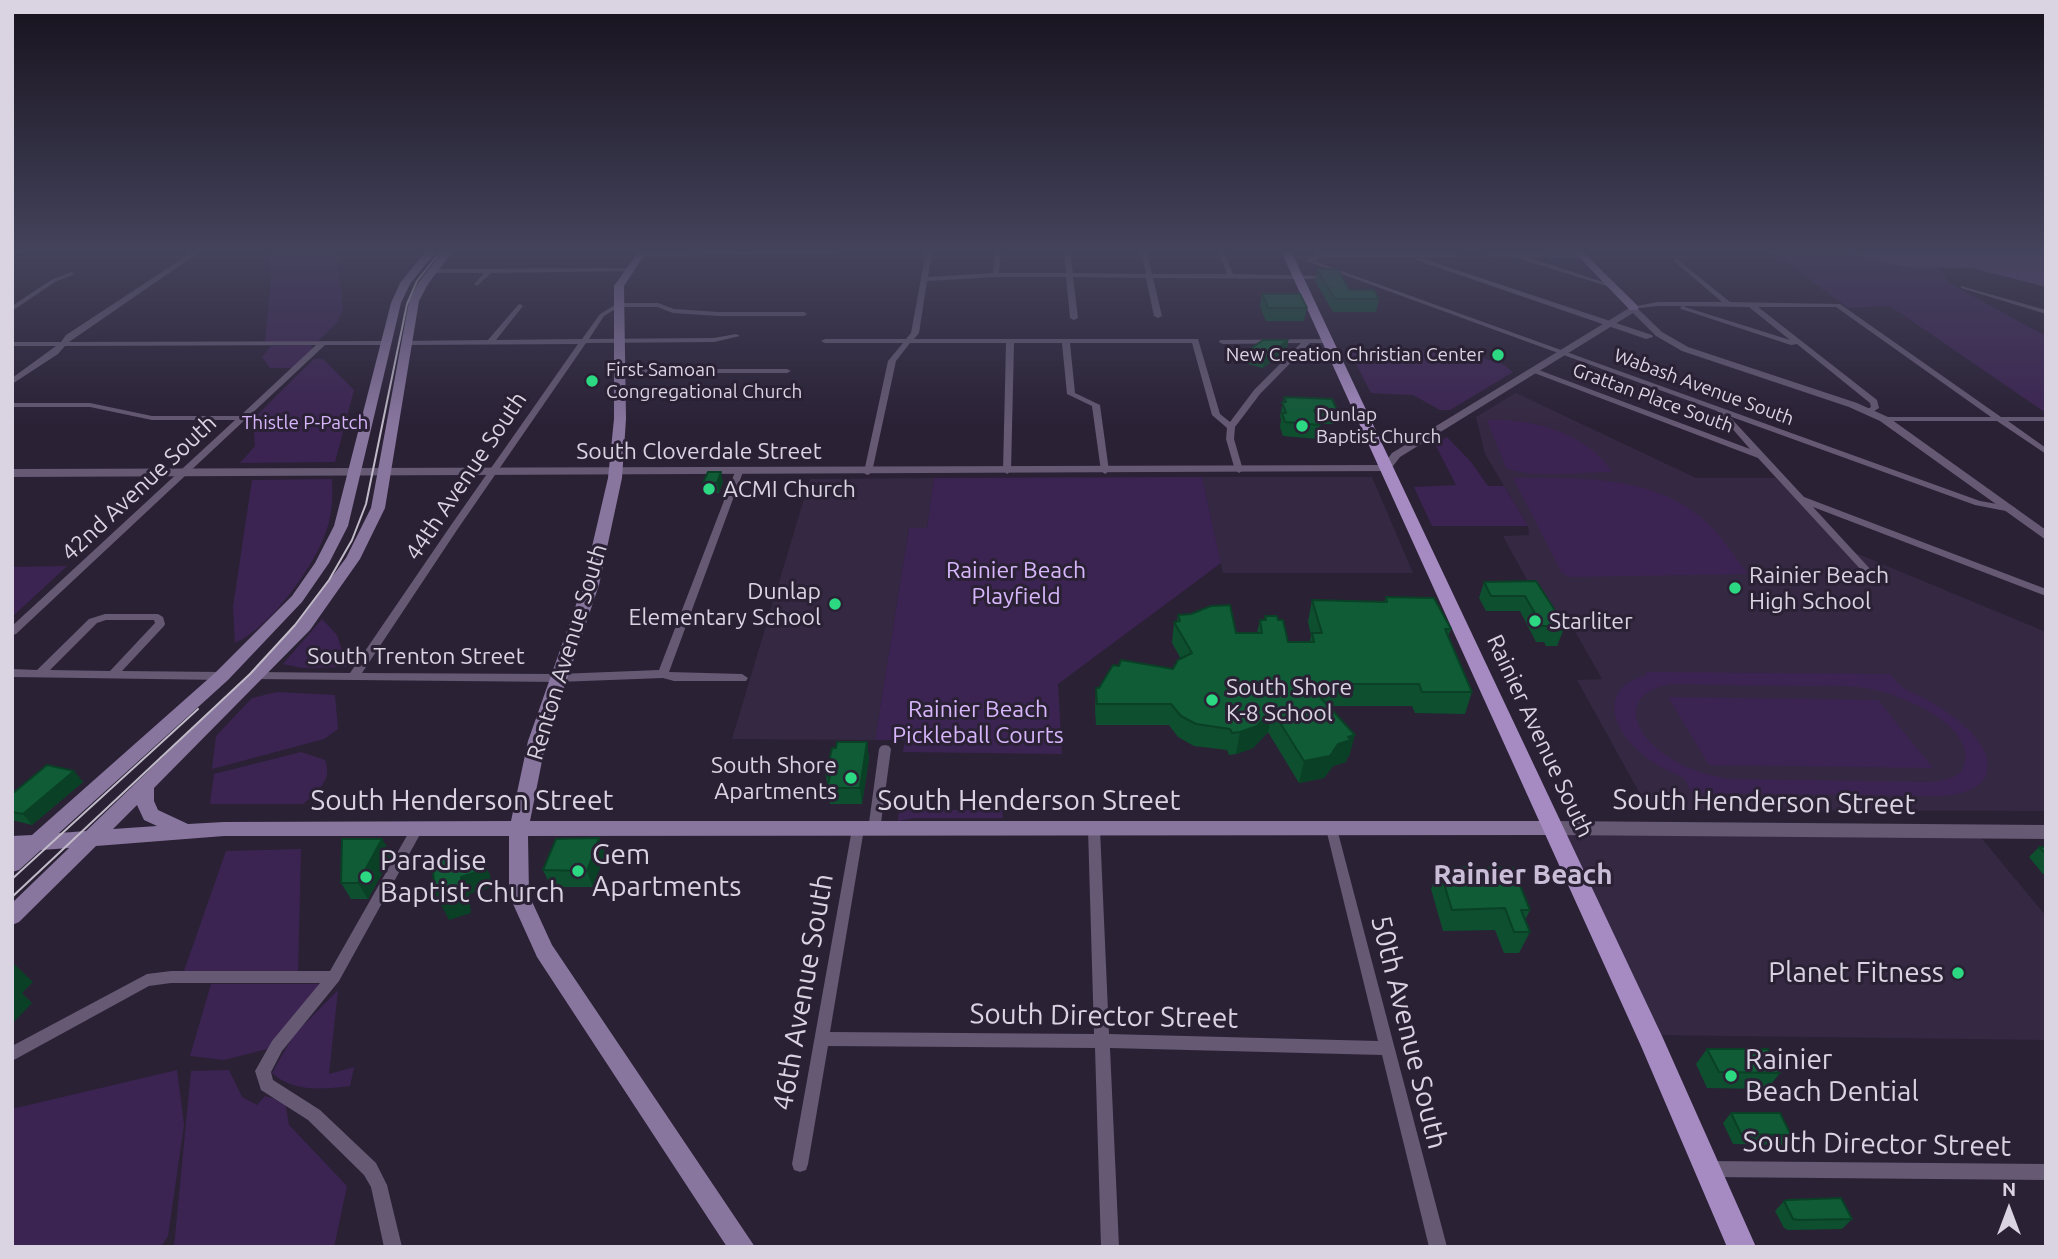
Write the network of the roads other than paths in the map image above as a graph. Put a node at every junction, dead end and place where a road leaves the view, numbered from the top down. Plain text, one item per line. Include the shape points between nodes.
1 (112, 310) edge
2 (395, 310) edge
3 (412, 310) edge
4 (517, 310) edge
5 (610, 310) edge
6 (618, 310) edge
7 (668, 310) edge
8 (919, 310) edge
9 (1073, 310) edge
10 (1157, 310) edge
11 (1314, 310) edge
12 (1439, 310) edge
13 (1569, 310) edge
14 (1631, 310) edge
15 (1636, 310) edge
16 (1689, 310) edge
17 (1757, 310) edge
18 (1845, 310) edge
19 (804, 313) dead end
20 (1158, 316) dead end
21 (1074, 318) dead end
22 (1611, 324) junction
23 (736, 335) dead end
24 (1649, 337) dead end
25 (583, 340) junction
26 (619, 340) junction
27 (825, 341) dead end
28 (1010, 341) junction
29 (1308, 341) junction
30 (1328, 341) junction
31 (490, 342) junction
32 (910, 342) junction
33 (1066, 342) junction
34 (1223, 342) dead end
35 (385, 343) junction
36 (405, 343) junction
37 (12, 344) edge
38 (62, 344) junction
39 (323, 344) junction
40 (1802, 345) junction
41 (1561, 354) junction
42 (620, 371) junction
43 (788, 371) dead end
44 (1533, 371) junction
45 (12, 382) edge
46 (12, 405) edge
47 (1719, 410) junction
48 (1868, 411) junction
49 (242, 418) junction
50 (1884, 419) junction
51 (1999, 419) junction
52 (2046, 419) edge
53 (1231, 427) junction
54 (2046, 452) edge
55 (1761, 456) junction
56 (1386, 468) junction
57 (1239, 470) junction
58 (1007, 471) junction
59 (1105, 471) junction
60 (185, 472) junction
61 (353, 472) junction
62 (384, 472) junction
63 (493, 472) junction
64 (617, 472) junction
65 (738, 472) junction
66 (868, 472) junction
67 (12, 473) edge
68 (1804, 500) junction
69 (2011, 509) junction
70 (2044, 533) edge
71 (1866, 570) dead end
72 (2046, 593) edge
73 (12, 632) edge
74 (12, 673) edge
75 (40, 673) junction
76 (114, 673) junction
77 (663, 674) junction
78 (222, 676) junction
79 (257, 676) junction
80 (354, 676) junction
81 (558, 678) junction
82 (742, 678) dead end
83 (886, 749) dead end
84 (145, 788) junction
85 (1552, 828) junction
86 (417, 829) junction
87 (1094, 829) junction
88 (1332, 829) junction
89 (519, 830) junction
90 (866, 830) junction
91 (185, 831) junction
92 (2046, 832) edge
93 (93, 839) junction
94 (36, 842) junction
95 (12, 844) edge
96 (12, 864) edge
97 (12, 916) edge
98 (334, 977) junction
99 (821, 1039) junction
100 (1101, 1041) junction
101 (1385, 1048) junction
102 (12, 1054) edge
103 (800, 1164) dead end
104 (1708, 1169) junction
105 (2046, 1172) edge
106 (393, 1247) edge
107 (742, 1247) edge
108 (1110, 1247) edge
109 (1438, 1247) edge
110 (1742, 1247) edge

1 - 38 street
2 - 35 main road
3 - 36 main road
4 - 31 street
5 - 25 street, 44th Avenue South
6 - 26 main road, Renton Avenue South
7 - 19 street
8 - 32 street
9 - 21 street
10 - 20 street
11 - 30 main road, Rainier Avenue South
12 - 41 street, Wabash Avenue South
13 - 22 street
14 - 22 street
15 - 48 street via 1659,334 1685,349
16 - 40 street
17 - 40 street
18 - 51 street
22 - 24 street
22 - 41 street
23 - 26 street via 714,340
25 - 26 street
25 - 31 street
25 - 63 street, 44th Avenue South
26 - 42 main road, Renton Avenue South
27 - 32 street
28 - 32 street
28 - 33 street
28 - 58 street
29 - 30 street
29 - 34 street
29 - 53 street via 1257,392
30 - 56 main road, Rainier Avenue South
31 - 36 street
32 - 66 street via 892,361
33 - 53 street via 1195,341 1216,415
33 - 59 street via 1071,394 1096,405
35 - 39 street
35 - 61 main road
36 - 62 main road
37 - 38 street
38 - 39 street
38 - 45 street
39 - 49 street, 42nd Avenue South
40 - 48 street via 1874,402 1875,408
41 - 44 street
41 - 47 street, Wabash Avenue South
42 - 43 street
42 - 64 main road, Renton Avenue South
44 - 55 street, Grattan Place South
44 - 56 street via 1396,455
46 - 49 street via 90,405 152,418
47 - 55 street
47 - 69 street, Wabash Avenue South via 1978,503
48 - 50 street
49 - 60 street, 42nd Avenue South
50 - 51 street
50 - 69 street
51 - 52 street
51 - 54 street
53 - 57 street
55 - 68 street
56 - 57 street, South Cloverdale Street
56 - 85 main road, Rainier Avenue South
57 - 59 street, South Cloverdale Street
58 - 59 street, South Cloverdale Street
58 - 66 street, South Cloverdale Street
60 - 61 street, South Cloverdale Street
60 - 67 street, South Cloverdale Street
60 - 73 street, 42nd Avenue South
61 - 62 street, South Cloverdale Street
61 - 78 main road via 341,526 322,563 297,599
62 - 63 street, South Cloverdale Street
62 - 79 main road via 373,523 353,559 304,626
63 - 64 street, South Cloverdale Street
63 - 80 street, 44th Avenue South
64 - 65 street, South Cloverdale Street
64 - 81 main road, Renton Avenue South via 591,585
65 - 66 street, South Cloverdale Street
65 - 77 street
68 - 71 street
68 - 72 street
69 - 70 street
74 - 75 street
75 - 76 street
75 - 76 street via 93,621 158,617 160,624
76 - 78 street
77 - 81 street, South Trenton Street
77 - 82 street, South Trenton Street
78 - 94 main road
79 - 80 street, South Trenton Street
79 - 84 main road
80 - 81 street, South Trenton Street
81 - 89 main road, Renton Avenue South via 537,741
83 - 90 street, 46th Avenue South
84 - 91 main road via 151,815
84 - 93 main road
85 - 88 main road, South Henderson Street
85 - 92 street, South Henderson Street
85 - 104 main road, Rainier Avenue South
86 - 89 main road, South Henderson Street
86 - 91 main road, South Henderson Street
86 - 98 street
87 - 88 main road, South Henderson Street
87 - 90 main road, South Henderson Street
87 - 100 street
88 - 101 street, 50th Avenue South
89 - 90 main road, South Henderson Street
89 - 107 main road, Renton Avenue South via 519,895 544,951
90 - 99 street, 46th Avenue South
91 - 93 main road, South Henderson Street
93 - 94 main road, South Henderson Street
93 - 97 main road
94 - 95 main road, South Henderson Street
94 - 96 main road
98 - 102 street via 147,980
98 - 106 street via 262,1071 267,1085 314,1115 370,1169 379,1185
99 - 100 street, South Director Street
99 - 103 street, 46th Avenue South
100 - 101 street, South Director Street
100 - 108 street
101 - 109 street, 50th Avenue South
104 - 105 street, South Director Street
104 - 110 main road, Rainier Avenue South

